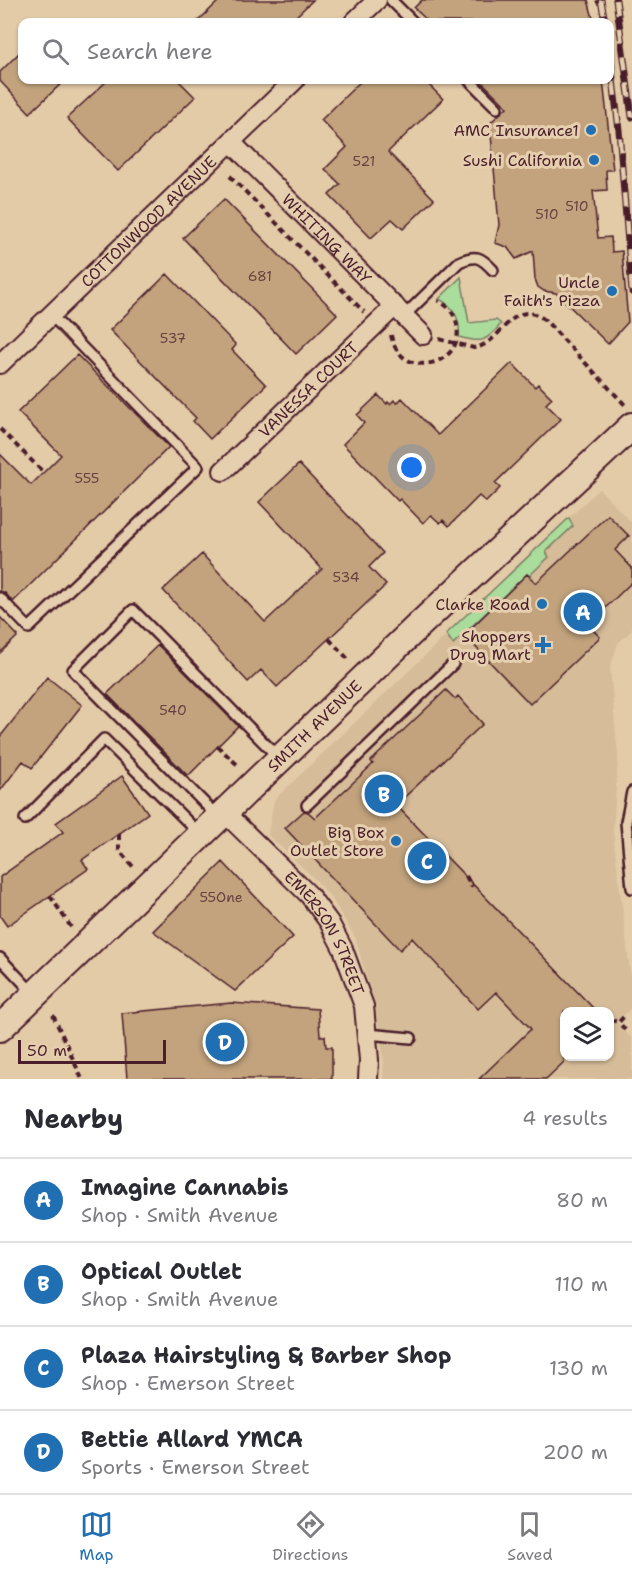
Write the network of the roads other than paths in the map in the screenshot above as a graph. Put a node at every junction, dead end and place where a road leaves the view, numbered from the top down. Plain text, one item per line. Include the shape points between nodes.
1 (377, 0) edge
2 (390, 0) edge
3 (358, 18) edge
4 (409, 18) edge
5 (292, 84) edge
6 (473, 84) edge
7 (497, 108) dead end
8 (231, 142) junction
9 (493, 270) dead end
10 (399, 311) junction
11 (51, 315) junction
12 (423, 335) road end
13 (0, 364) edge
14 (631, 424) edge
15 (223, 471) dead end
16 (0, 598) edge
17 (453, 664) dead end
18 (281, 759) junction
19 (632, 792) edge
20 (307, 805) dead end
21 (25, 819) dead end
22 (215, 822) junction
23 (632, 888) edge
24 (0, 958) edge
25 (35, 995) junction
26 (0, 1028) edge
27 (367, 1034) junction
28 (411, 1038) dead end
29 (368, 1079) edge

1 - 3 street
2 - 4 lane
5 - 8 street, COTTONWOOD AVENUE
6 - 7 lane
8 - 10 street, WHITING WAY
8 - 11 street, COTTONWOOD AVENUE
9 - 10 lane via 478,258 470,257
10 - 12 street, WHITING WAY
10 - 15 street, VANESSA COURT
11 - 13 street, COTTONWOOD AVENUE
11 - 16 lane via 198,467 29,628
14 - 18 street, SMITH AVENUE
17 - 20 lane
18 - 22 street, SMITH AVENUE
18 - 22 lane via 133,610 73,670
19 - 23 lane via 626,822
21 - 22 lane via 104,739
22 - 25 street, SMITH AVENUE
22 - 27 street, EMERSON STREET via 309,894 329,921 364,1006
24 - 25 lane
25 - 26 street, SMITH AVENUE
27 - 28 lane
27 - 29 street, EMERSON STREET

